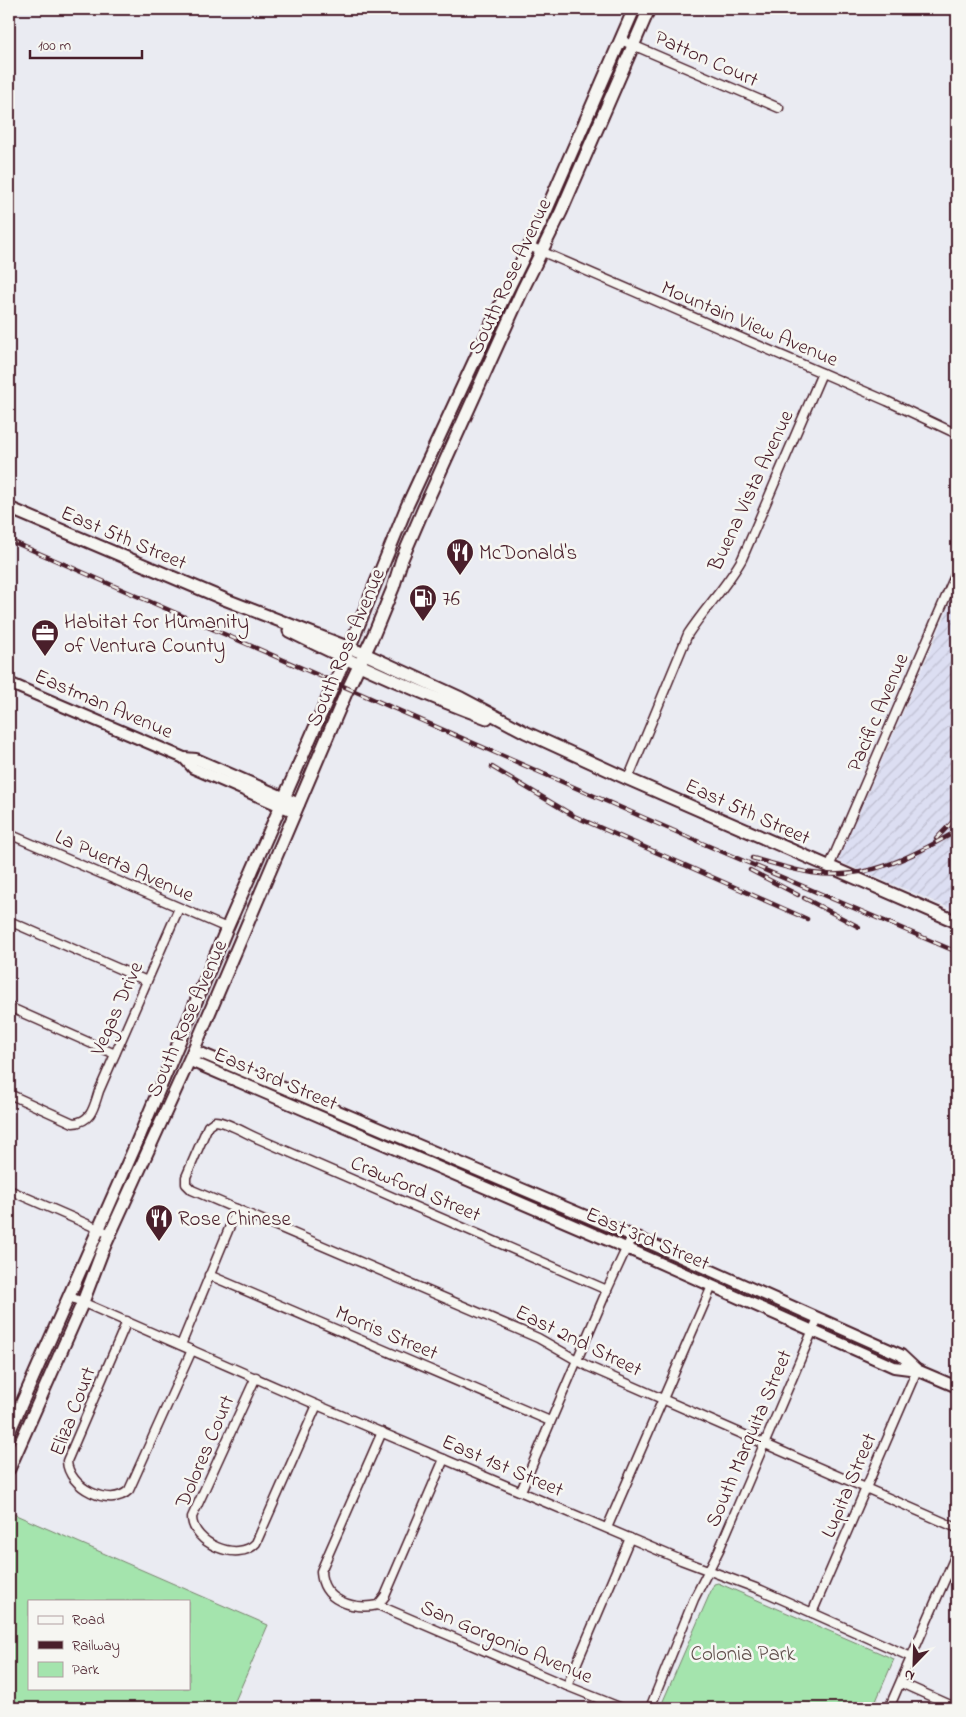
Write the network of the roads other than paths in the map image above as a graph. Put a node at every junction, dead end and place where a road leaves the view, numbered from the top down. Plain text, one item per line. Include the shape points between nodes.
1 (634, 9) edge
2 (649, 9) edge
3 (621, 40) junction
4 (634, 44) junction
5 (779, 108) dead end
6 (529, 246) junction
7 (540, 251) junction
8 (822, 373) junction
9 (449, 414) junction
10 (957, 434) edge
11 (426, 502) junction
12 (9, 508) edge
13 (957, 571) edge
14 (348, 653) junction
15 (365, 654) junction
16 (360, 665) junction
17 (9, 683) edge
18 (525, 732) junction
19 (628, 779) junction
20 (283, 802) junction
21 (297, 808) junction
22 (9, 834) edge
23 (829, 866) junction
24 (179, 908) junction
25 (9, 921) edge
26 (957, 922) edge
27 (227, 928) junction
28 (147, 981) junction
29 (9, 1007) edge
30 (176, 1050) junction
31 (115, 1054) junction
32 (190, 1056) junction
33 (9, 1094) edge
34 (212, 1122) joint
35 (137, 1142) junction
36 (9, 1190) edge
37 (121, 1209) junction
38 (237, 1209) junction
39 (98, 1228) junction
40 (110, 1234) junction
41 (632, 1236) junction
42 (627, 1249) junction
43 (209, 1274) junction
44 (712, 1286) junction
45 (749, 1287) junction
46 (607, 1290) junction
47 (68, 1296) junction
48 (743, 1300) junction
49 (83, 1302) junction
50 (818, 1318) junction
51 (128, 1321) junction
52 (813, 1331) junction
53 (181, 1345) junction
54 (192, 1350) junction
55 (577, 1360) junction
56 (917, 1370) junction
57 (256, 1377) junction
58 (957, 1387) edge
59 (663, 1399) junction
60 (317, 1405) junction
61 (550, 1421) junction
62 (9, 1432) edge
63 (382, 1432) junction
64 (765, 1444) junction
65 (444, 1459) junction
66 (9, 1469) edge
67 (866, 1488) junction
68 (521, 1492) junction
69 (607, 1528) junction
70 (957, 1528) edge
71 (630, 1538) junction
72 (957, 1552) edge
73 (708, 1570) junction
74 (378, 1605) junction
75 (812, 1613) junction
76 (911, 1657) junction
77 (900, 1683) junction
78 (567, 1686) junction
79 (622, 1708) edge
80 (650, 1708) edge
81 (889, 1708) edge
82 (957, 1708) edge

1 - 3 main road, South Rose Avenue
2 - 4 main road, South Rose Avenue
3 - 4 street, Patton Court
3 - 6 main road, South Rose Avenue
4 - 5 street, Patton Court
4 - 7 main road, South Rose Avenue via 561,212
6 - 7 street, Mountain View Avenue
6 - 9 main road, South Rose Avenue
7 - 8 street, Mountain View Avenue
7 - 11 main road, South Rose Avenue
8 - 10 street, Mountain View Avenue
8 - 19 street, Buena Vista Avenue via 742,559 728,583 688,634
9 - 11 main road via 446,443 423,493
9 - 14 main road, South Rose Avenue via 406,506
11 - 15 main road, South Rose Avenue
12 - 14 main road, East 5th Street
13 - 23 street, Pacific Avenue
14 - 15 main road, East 5th Street
14 - 16 main road, East 5th Street
14 - 20 main road, South Rose Avenue
15 - 16 main road, South Rose Avenue
15 - 18 main road, East 5th Street via 462,698
16 - 18 main road, East 5th Street via 454,706
16 - 21 main road, South Rose Avenue
17 - 20 street, Eastman Avenue via 184,758 196,759
18 - 19 main road, East 5th Street
19 - 23 main road, East 5th Street
20 - 21 street, Eastman Avenue
20 - 27 main road, South Rose Avenue
21 - 32 main road, South Rose Avenue
22 - 24 street, La Puerta Avenue
23 - 26 main road, East 5th Street
24 - 27 street, La Puerta Avenue
24 - 28 street, Vegas Drive
25 - 28 street
27 - 30 main road, South Rose Avenue
28 - 31 street, Vegas Drive
29 - 31 street
30 - 32 street
30 - 35 main road, South Rose Avenue
31 - 33 street, Vegas Drive via 92,1112 84,1121 73,1123
32 - 37 main road, South Rose Avenue
32 - 41 street, East 3rd Street via 201,1053
32 - 42 street, East 3rd Street via 195,1064
34 - 38 street, East 2nd Street via 204,1132 188,1170 186,1184 192,1190
34 - 46 street, Crawford Street via 225,1122
35 - 37 main road via 140,1151 118,1200
35 - 39 main road, South Rose Avenue
36 - 39 street
37 - 40 main road, South Rose Avenue
38 - 43 street
38 - 55 street, East 2nd Street via 538,1338
39 - 40 street
39 - 47 main road, South Rose Avenue
40 - 49 main road, South Rose Avenue
41 - 42 street
41 - 45 street, East 3rd Street
42 - 44 street, East 3rd Street
42 - 46 street
43 - 53 street
43 - 61 street, Morris Street
44 - 48 street, East 3rd Street
44 - 59 street
45 - 48 street
45 - 50 street, East 3rd Street
46 - 55 street
47 - 49 street, East 1st Street
47 - 62 main road, South Rose Avenue
48 - 52 street, East 3rd Street
49 - 51 street, East 1st Street
49 - 66 main road, South Rose Avenue
50 - 52 street, South Marquita Street
50 - 56 street, East 3rd Street via 901,1355
51 - 53 street, East 1st Street
51 - 54 street, Eliza Court via 67,1461 73,1478 86,1490 103,1496 121,1496 129,1490
52 - 56 street, East 3rd Street via 894,1367
52 - 64 street, South Marquita Street
53 - 54 street, East 1st Street
54 - 57 street, East 1st Street
55 - 59 street, East 2nd Street
55 - 61 street
56 - 58 street, East 3rd Street
56 - 67 street, Lupita Street
57 - 60 street, East 1st Street
57 - 60 street, Dolores Court via 192,1517 194,1527 214,1546 243,1551 256,1543
59 - 64 street, East 2nd Street
59 - 69 street
60 - 63 street, East 1st Street
61 - 68 street
63 - 65 street, East 1st Street
63 - 74 street via 321,1571 325,1588 336,1598 355,1607
64 - 67 street, East 2nd Street
64 - 73 street, South Marquita Street
65 - 68 street, East 1st Street
65 - 74 street via 385,1596
67 - 70 street, East 2nd Street
67 - 75 street, Lupita Street
68 - 69 street, East 1st Street
69 - 71 street, East 1st Street
71 - 73 street, East 1st Street
71 - 78 street
72 - 76 street
73 - 75 street, East 1st Street
73 - 80 street, South Marquita Street
74 - 78 street, San Gorgonio Avenue
75 - 76 street, East 1st Street
76 - 77 street
77 - 81 street
77 - 82 street
78 - 79 street, San Gorgonio Avenue

